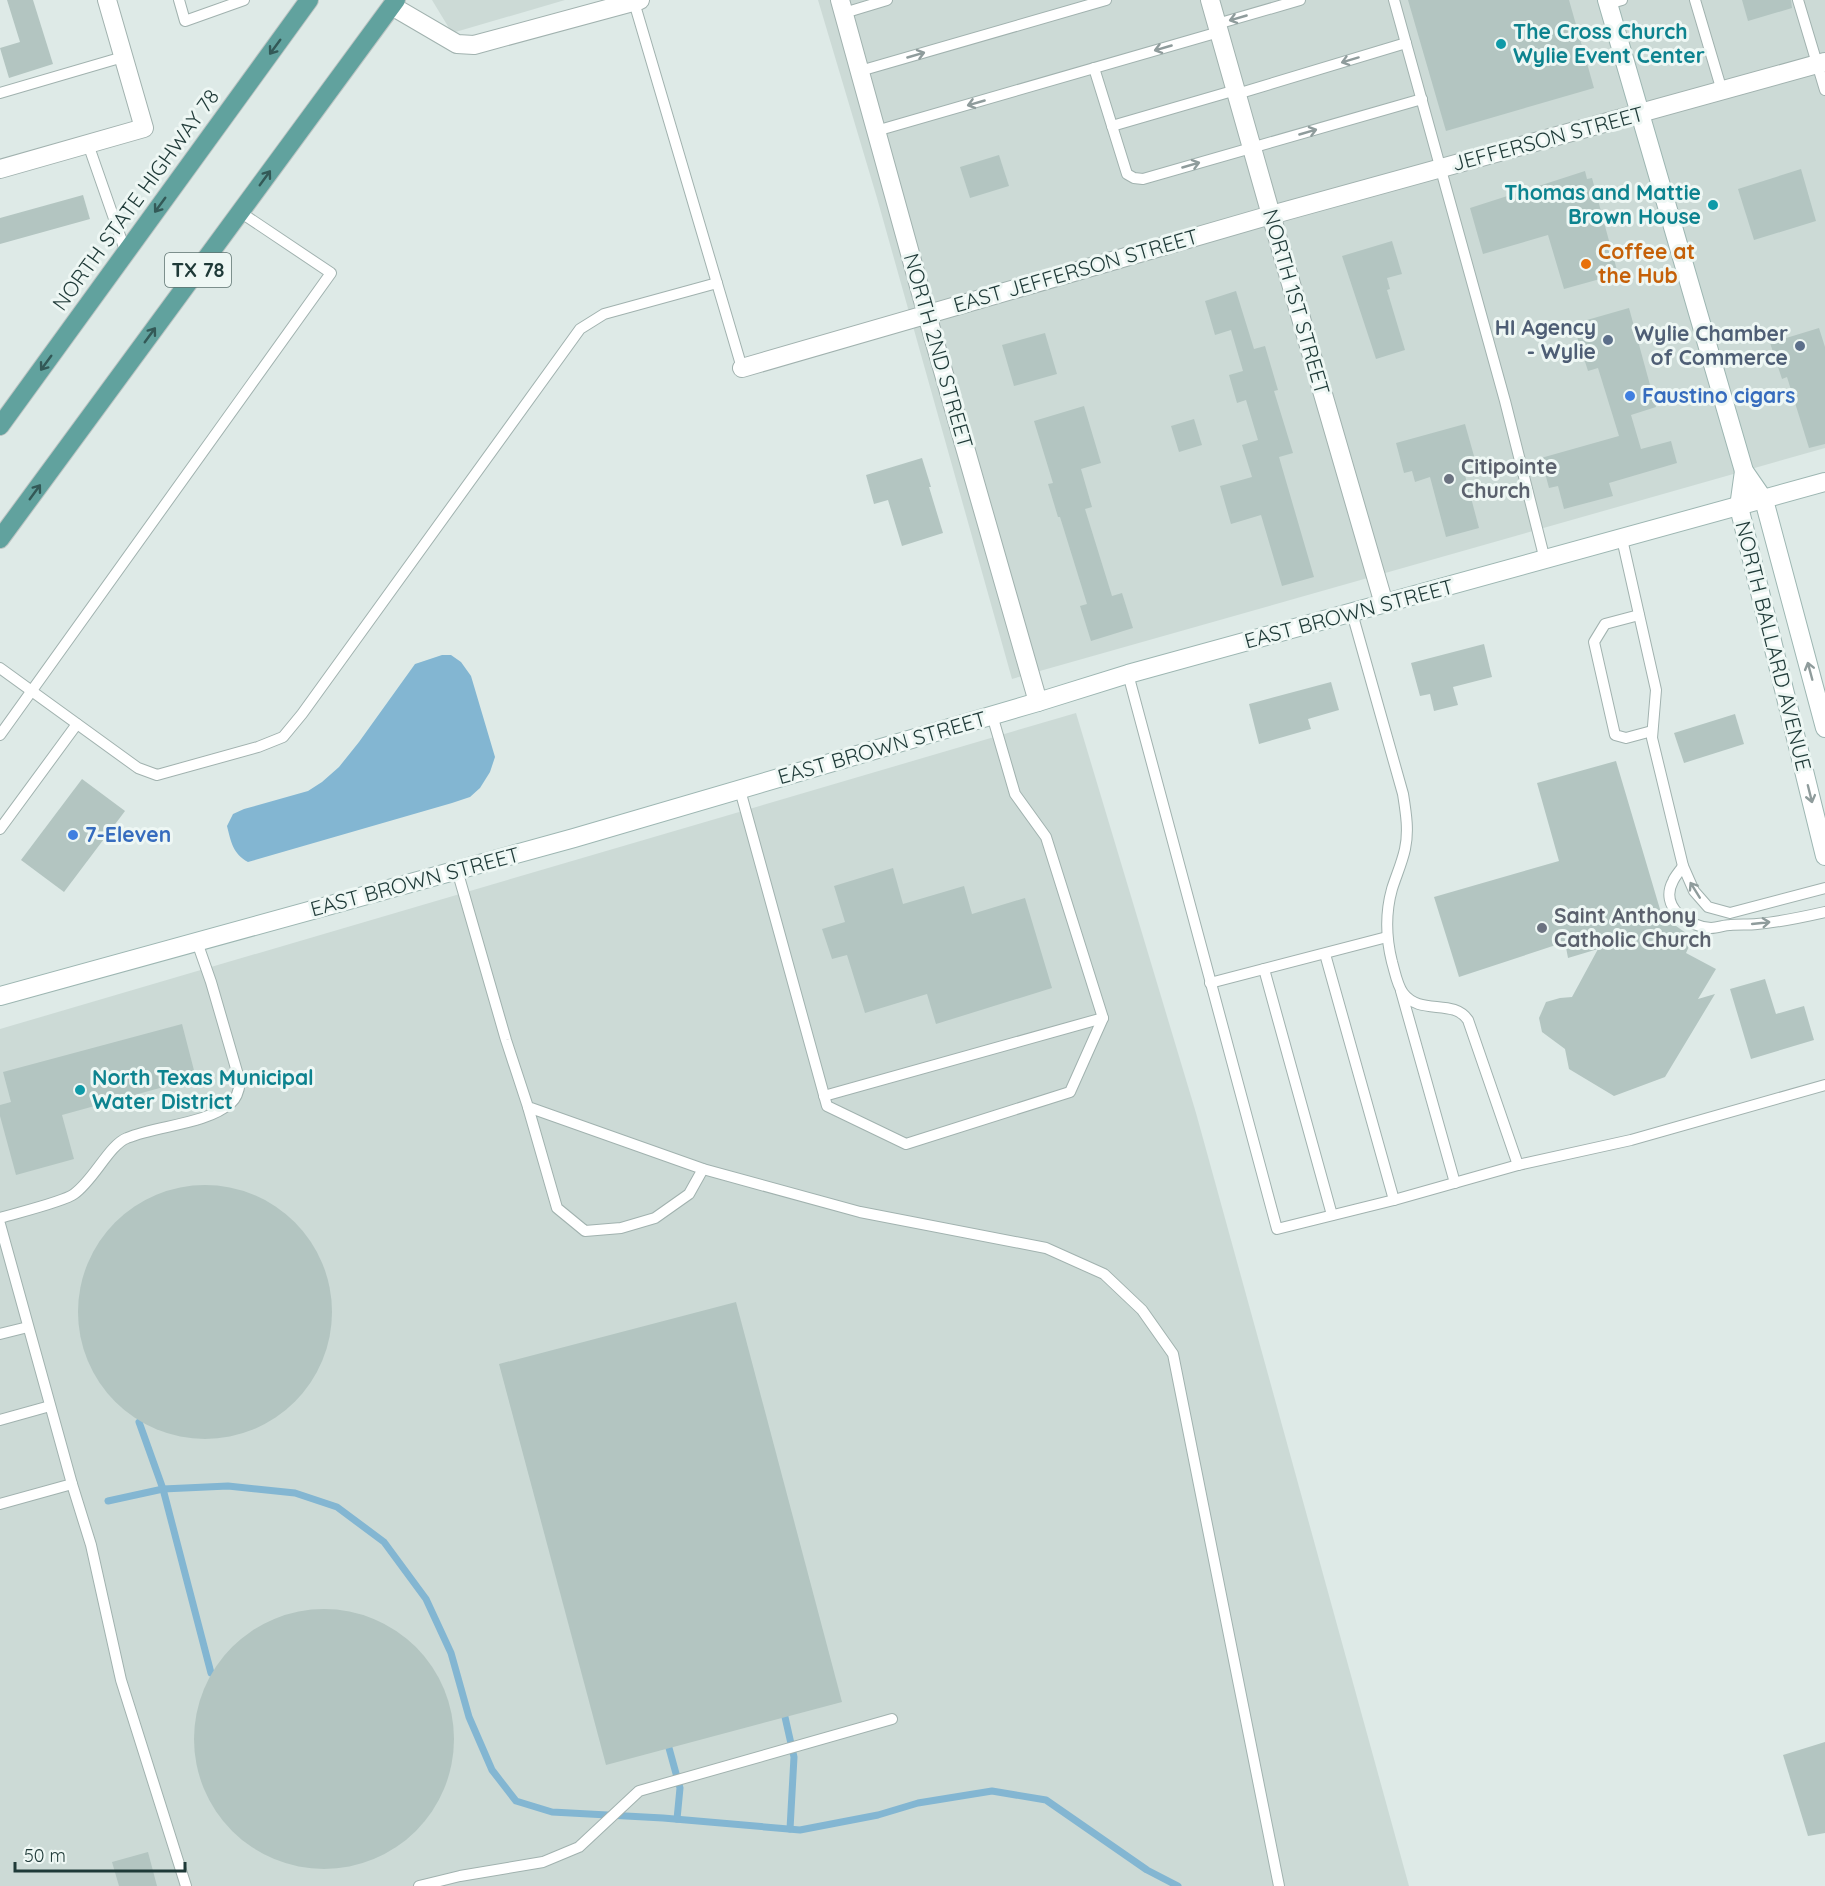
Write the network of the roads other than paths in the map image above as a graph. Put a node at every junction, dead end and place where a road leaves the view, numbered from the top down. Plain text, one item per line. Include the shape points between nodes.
1 (107, 0) edge
2 (179, 0) edge
3 (244, 0) edge
4 (309, 0) edge
5 (887, 0) edge
6 (1106, 0) edge
7 (1210, 0) edge
8 (1300, 0) edge
9 (1394, 0) edge
10 (1695, 0) edge
11 (1798, 0) edge
12 (637, 1) edge
13 (1613, 1) edge
14 (394, 3) edge
15 (842, 6) edge
16 (1218, 28) junction
17 (1406, 43) junction
18 (123, 57) junction
19 (1821, 63) edge
20 (1094, 68) junction
21 (860, 71) junction
22 (1825, 90) edge
23 (1722, 91) junction
24 (1236, 92) junction
25 (0, 93) edge
26 (1422, 99) junction
27 (1640, 114) junction
28 (1112, 126) junction
29 (876, 131) junction
30 (88, 144) junction
31 (1252, 148) junction
32 (1442, 168) junction
33 (0, 169) edge
34 (240, 212) junction
35 (1271, 215) junction
36 (126, 253) junction
37 (717, 283) junction
38 (927, 315) junction
39 (742, 368) joint
40 (0, 426) edge
41 (1744, 471) junction
42 (1825, 482) edge
43 (1764, 500) junction
44 (1738, 507) junction
45 (0, 539) edge
46 (1622, 539) junction
47 (1545, 561) junction
48 (1384, 604) junction
49 (1352, 613) junction
50 (1639, 615) junction
51 (0, 668) edge
52 (1128, 674) junction
53 (32, 691) junction
54 (1038, 702) junction
55 (992, 716) junction
56 (77, 724) junction
57 (1825, 728) edge
58 (1652, 731) junction
59 (0, 735) edge
60 (740, 789) junction
61 (0, 829) edge
62 (1825, 856) edge
63 (1683, 866) junction
64 (457, 870) junction
65 (1825, 888) edge
66 (1825, 912) edge
67 (1730, 919) junction
68 (1387, 937) junction
69 (196, 942) junction
70 (1325, 954) junction
71 (1264, 969) junction
72 (1210, 983) junction
73 (1399, 985) junction
74 (0, 996) edge
75 (1103, 1018) junction
76 (1825, 1084) edge
77 (824, 1096) junction
78 (528, 1107) junction
79 (1518, 1166) junction
80 (703, 1169) junction
81 (1455, 1183) junction
82 (1394, 1200) junction
83 (1332, 1215) junction
84 (0, 1218) edge
85 (0, 1224) edge
86 (28, 1327) junction
87 (0, 1334) edge
88 (50, 1406) junction
89 (0, 1420) edge
90 (72, 1484) junction
91 (0, 1504) edge
92 (892, 1719) dead end
93 (462, 1881) edge
94 (186, 1886) edge
95 (419, 1886) edge
96 (1279, 1886) edge

1 - 18 main road
2 - 3 lane via 185,21
4 -> 36 main road, NORTH STATE HIGHWAY 78
5 - 15 lane
21 -> 6 lane
7 - 16 main road, NORTH 1ST STREET
8 -> 16 lane
9 - 17 lane
10 - 23 lane
11 - 19 lane
12 - 14 main road via 474,45 457,44
12 - 37 lane
13 - 27 main road, NORTH BALLARD AVENUE
34 -> 14 main road, TX 78
15 - 21 main road, NORTH 2ND STREET
16 -> 20 lane
16 - 24 main road, NORTH 1ST STREET
17 -> 24 lane
17 - 26 lane
18 - 25 lane
18 - 30 main road via 144,128
19 - 22 lane
19 - 23 main road, JEFFERSON STREET
20 - 28 lane
20 -> 29 lane
21 - 29 main road, NORTH 2ND STREET
23 - 27 main road, JEFFERSON STREET
24 - 28 lane
24 - 31 main road, NORTH 1ST STREET
31 -> 26 lane
26 - 32 lane
27 - 32 main road, JEFFERSON STREET
27 - 41 main road, NORTH BALLARD AVENUE
28 -> 31 lane via 1127,174 1134,178 1143,179
29 - 38 main road, NORTH 2ND STREET
30 - 33 main road
30 - 36 lane
31 - 35 main road, NORTH 1ST STREET
32 - 35 main road, JEFFERSON STREET
32 - 47 lane
45 -> 34 main road, TX 78
34 - 53 lane via 331,273
35 - 38 main road, EAST JEFFERSON STREET
35 - 48 main road, NORTH 1ST STREET
36 -> 40 main road, NORTH STATE HIGHWAY 78
37 - 39 lane
37 - 56 lane via 604,314 580,329 283,737 157,776 138,768
38 - 39 main road, EAST JEFFERSON STREET
38 - 54 main road, NORTH 2ND STREET
41 - 43 main road, NORTH BALLARD AVENUE
41 - 44 main road, NORTH BALLARD AVENUE
42 - 43 main road, EAST BROWN STREET
43 - 44 main road, EAST BROWN STREET
57 -> 43 main road, NORTH BALLARD AVENUE
44 - 46 main road, EAST BROWN STREET
44 -> 62 main road, NORTH BALLARD AVENUE
46 - 47 main road, EAST BROWN STREET
46 - 50 lane
47 - 48 main road, EAST BROWN STREET
48 - 49 main road, EAST BROWN STREET
49 - 52 main road, EAST BROWN STREET
49 - 68 lane via 1406,813 1405,849 1392,892
50 - 58 lane via 1656,690
50 - 58 lane via 1605,624 1594,642 1615,735 1626,738
51 - 53 lane
52 - 54 main road, EAST BROWN STREET
52 - 72 lane
53 - 56 lane
53 - 59 lane
54 - 55 main road, EAST BROWN STREET
55 - 60 main road, EAST BROWN STREET
55 - 75 lane via 1015,794 1046,837
56 - 61 lane
58 - 63 lane
60 - 64 main road, EAST BROWN STREET
60 - 77 lane
67 -> 63 lane via 1708,907 1694,891
63 - 67 lane via 1669,895 1681,918 1713,928
64 - 69 main road, EAST BROWN STREET
64 - 78 lane
65 - 67 lane
67 -> 66 lane via 1767,923
68 - 70 lane
68 - 73 lane
69 - 74 main road, EAST BROWN STREET
69 - 84 lane via 240,1082 232,1103 209,1115 125,1138 89,1182 72,1196
70 - 71 lane
70 - 82 lane
71 - 72 lane
71 - 83 lane
72 - 83 lane via 1277,1229
73 - 79 lane via 1414,1002 1454,1009 1468,1020
73 - 81 lane
75 - 77 lane
75 - 77 lane via 1070,1092 906,1144 827,1106
76 - 79 lane via 1631,1140
78 - 80 lane
78 - 80 lane via 557,1208 585,1231 621,1228 655,1218 688,1194
79 - 81 lane
80 - 96 lane via 860,1212 1046,1248 1104,1274 1142,1310 1173,1354
81 - 82 lane
82 - 83 lane
85 - 86 lane
86 - 87 lane
86 - 88 lane
88 - 89 lane
88 - 90 lane
90 - 91 lane
90 - 94 lane via 91,1545 121,1680
92 - 93 lane via 639,1791 579,1847 543,1862
93 - 95 lane

